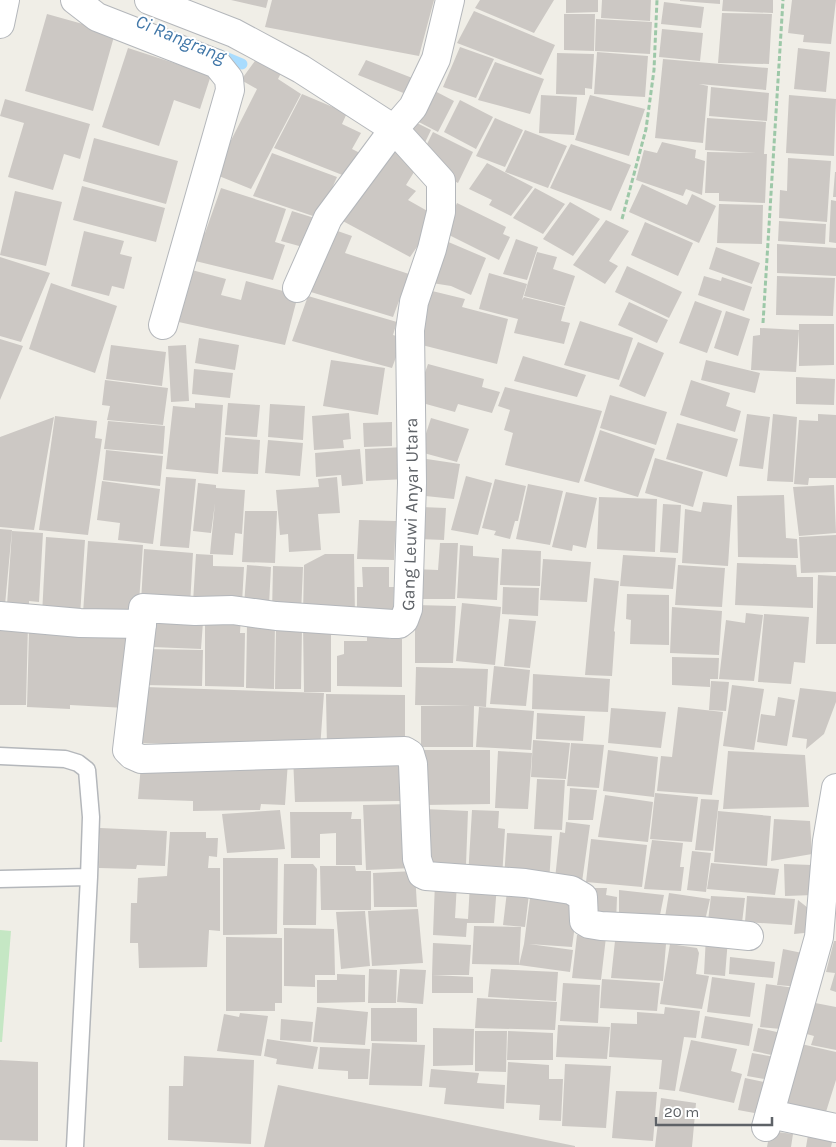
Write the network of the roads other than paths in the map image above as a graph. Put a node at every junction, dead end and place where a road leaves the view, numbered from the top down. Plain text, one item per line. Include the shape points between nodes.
1 (5, 0) edge
2 (75, 0) edge
3 (149, 0) edge
4 (450, 0) edge
5 (0, 24) edge
6 (394, 129) junction
7 (297, 288) dead end
8 (163, 325) dead end
9 (0, 616) edge
10 (142, 624) junction
11 (0, 756) edge
12 (836, 788) edge
13 (89, 877) junction
14 (0, 879) edge
15 (749, 936) dead end
16 (836, 1128) edge
17 (75, 1147) edge

1 - 5 street
2 - 8 street via 97,17 217,64 229,79 230,90
3 - 6 street via 234,33 301,68
4 - 6 street via 436,59 413,107
6 - 7 street via 328,218
6 - 10 street, Gang Leuwi Anyar Utara via 441,181 442,194 441,212 414,302 410,330 412,483 408,609 404,620 393,624 232,610 143,608
9 - 10 street
10 - 15 street via 127,750 132,755 141,759 405,751 410,754 413,764 417,859 422,874 571,890 583,897 584,920 590,924
11 - 13 lane via 65,759 87,770 91,817
12 - 16 street via 827,841 819,937 768,1120
13 - 14 lane
13 - 17 lane

